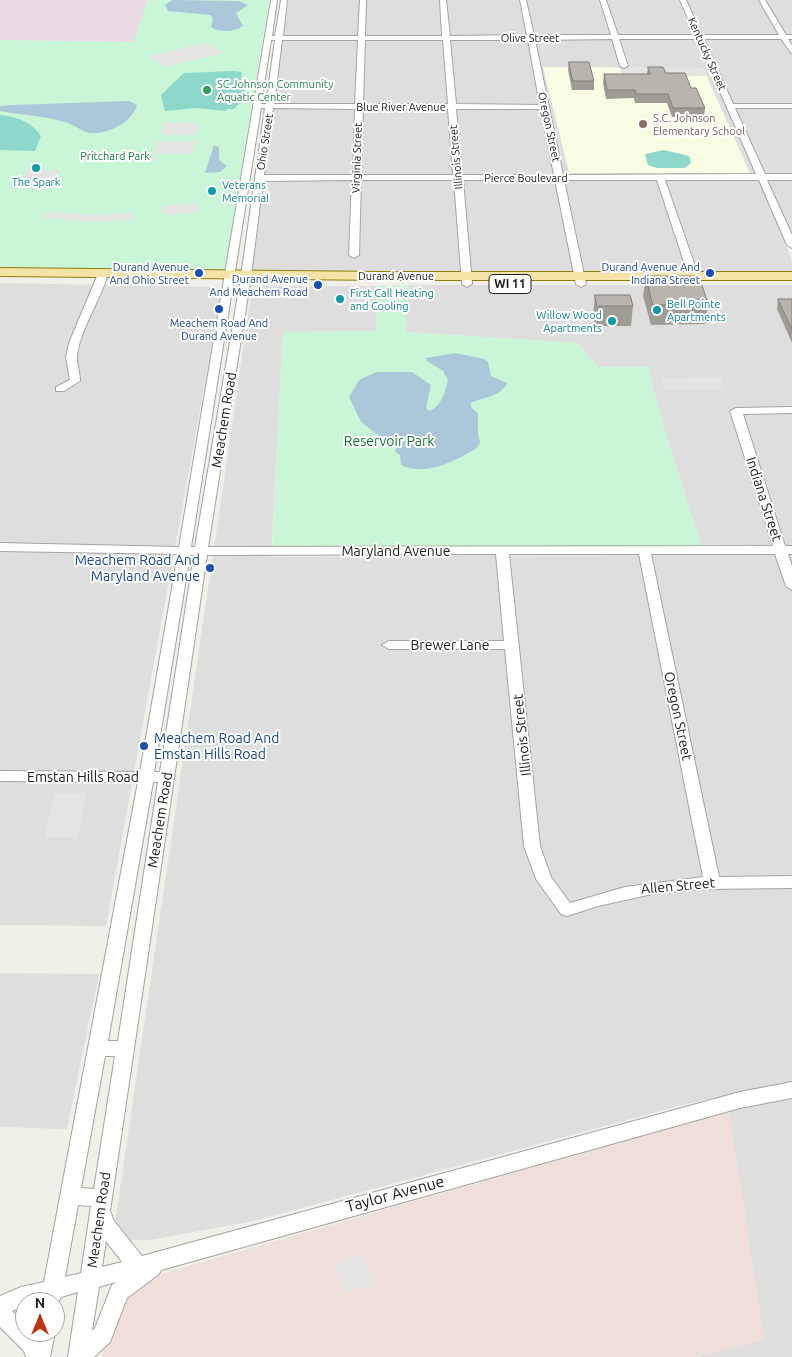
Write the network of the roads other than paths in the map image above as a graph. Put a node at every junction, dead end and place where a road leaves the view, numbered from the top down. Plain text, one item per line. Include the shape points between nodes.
1 (274, 0) edge
2 (284, 0) edge
3 (363, 0) edge
4 (443, 0) edge
5 (523, 0) edge
6 (603, 0) edge
7 (682, 0) edge
8 (762, 0) edge
9 (615, 37) junction
10 (699, 37) junction
11 (783, 37) junction
12 (792, 37) edge
13 (267, 38) junction
14 (278, 38) junction
15 (362, 38) junction
16 (446, 38) junction
17 (530, 38) junction
18 (792, 52) edge
19 (624, 66) dead end
20 (258, 106) junction
21 (730, 106) junction
22 (792, 106) edge
23 (270, 107) junction
24 (359, 107) junction
25 (452, 107) junction
26 (545, 107) junction
27 (660, 177) junction
28 (762, 177) junction
29 (792, 177) edge
30 (259, 178) junction
31 (357, 178) junction
32 (458, 178) junction
33 (559, 178) junction
34 (792, 245) edge
35 (354, 255) dead end
36 (0, 272) edge
37 (792, 276) edge
38 (102, 278) junction
39 (229, 279) junction
40 (246, 279) junction
41 (467, 280) junction
42 (580, 280) junction
43 (694, 280) junction
44 (0, 281) edge
45 (792, 283) edge
46 (219, 346) junction
47 (236, 346) junction
48 (60, 389) dead end
49 (209, 406) junction
50 (226, 406) junction
51 (792, 410) edge
52 (214, 479) junction
53 (197, 480) junction
54 (0, 547) edge
55 (502, 550) junction
56 (644, 550) junction
57 (786, 550) edge
58 (184, 551) junction
59 (201, 551) junction
60 (792, 586) edge
61 (512, 645) junction
62 (388, 646) dead end
63 (166, 660) junction
64 (184, 660) junction
65 (0, 776) edge
66 (145, 777) junction
67 (167, 777) junction
68 (712, 882) junction
69 (792, 882) edge
70 (126, 896) junction
71 (148, 896) junction
72 (567, 910) joint
73 (125, 1048) junction
74 (97, 1049) junction
75 (792, 1090) edge
76 (70, 1196) junction
77 (101, 1205) junction
78 (175, 1255) junction
79 (138, 1267) junction
80 (90, 1280) junction
81 (52, 1292) edge
82 (59, 1292) edge
83 (15, 1303) edge
84 (0, 1306) edge
85 (0, 1313) edge
86 (42, 1342) edge
87 (36, 1357) edge
88 (40, 1357) edge
89 (78, 1357) edge

1 - 13 street, Ohio Street
2 - 14 street, Ohio Street
3 - 15 street, Virginia Street
4 - 16 street, Illinois Street
5 - 17 street, Oregon Street
6 - 9 street
7 - 10 street, Kentucky Street
8 - 11 street
9 - 10 street, Olive Street
9 - 17 street, Olive Street
9 - 19 street
10 - 11 street, Olive Street
10 - 21 street, Kentucky Street
11 - 12 street, Olive Street
11 - 18 street
13 - 14 street, Olive Street
13 - 20 street, Ohio Street
14 - 15 street, Olive Street
14 - 23 street, Ohio Street
15 - 16 street, Olive Street
15 - 24 street, Virginia Street
16 - 17 street, Olive Street
16 - 25 street, Illinois Street
17 - 26 street, Oregon Street
20 - 23 street, Blue River Avenue
20 - 39 street, Ohio Street
21 - 22 street
21 - 28 street, Kentucky Street
23 - 24 street, Blue River Avenue
23 - 30 street, Ohio Street
24 - 25 street, Blue River Avenue
24 - 31 street, Virginia Street
25 - 26 street, Blue River Avenue
25 - 32 street, Illinois Street
26 - 33 street, Oregon Street
27 - 28 street, Pierce Boulevard
27 - 33 street, Pierce Boulevard
27 - 43 street
28 - 29 street, Pierce Boulevard
28 - 34 street, Kentucky Street
30 - 31 street, Pierce Boulevard
30 - 40 street, Ohio Street
31 - 32 street, Pierce Boulevard
31 - 35 street, Virginia Street
32 - 33 street, Pierce Boulevard
32 - 41 street, Illinois Street
33 - 42 street, Oregon Street
36 - 38 main road, Durand Avenue / WI 11
37 - 43 main road, Durand Avenue / WI 11
38 - 39 main road, Durand Avenue / WI 11
38 - 44 main road, Durand Avenue / WI 11
38 - 48 street via 88,306 71,356 75,381
39 - 40 main road, Durand Avenue / WI 11
39 - 46 street, Meachem Road
40 - 41 main road, Durand Avenue / WI 11
40 - 47 street, Meachem Road
41 - 42 main road, Durand Avenue / WI 11
42 - 43 main road, Durand Avenue / WI 11
43 - 45 main road, Durand Avenue / WI 11
46 - 47 street
46 - 49 street, Meachem Road
47 - 50 street, Meachem Road
49 - 50 street
49 - 53 street, Meachem Road
50 - 52 street, Meachem Road
51 - 57 street, Indiana Street via 736,411
52 - 53 street
52 - 59 street, Meachem Road
53 - 58 street, Meachem Road
54 - 58 street, Maryland Avenue
55 - 56 street, Maryland Avenue
55 - 59 street, Maryland Avenue
55 - 61 street, Illinois Street
56 - 57 street, Maryland Avenue
56 - 68 street, Oregon Street
57 - 60 street, Indiana Street
58 - 59 street, Maryland Avenue
58 - 63 street, Meachem Road
59 - 64 street, Meachem Road
61 - 62 street, Brewer Lane
61 - 72 street, Illinois Street via 532,846 544,879
63 - 64 street
63 - 66 street, Meachem Road
64 - 67 street, Meachem Road
65 - 66 street, Emstan Hills Road
66 - 67 street, Emstan Hills Road
66 - 70 street, Meachem Road
67 - 71 street, Meachem Road
68 - 69 street, Allen Street
68 - 72 street, Allen Street via 625,891
70 - 71 street
70 - 74 street, Meachem Road
71 - 73 street, Meachem Road
73 - 74 street
73 - 77 street, Meachem Road
74 - 76 street, Meachem Road
75 - 78 street, Taylor Avenue via 740,1100
76 - 77 street
76 - 81 street, Meachem Road
77 - 79 street via 106,1226
77 - 80 street, Meachem Road
78 - 79 street, Taylor Avenue
78 - 89 street via 143,1272 119,1292 103,1335
79 - 80 street, Taylor Avenue
80 - 82 street, Taylor Avenue
80 - 89 street, Meachem Road
83 - 84 street, Taylor Avenue
85 - 87 street via 32,1345
86 - 88 street

